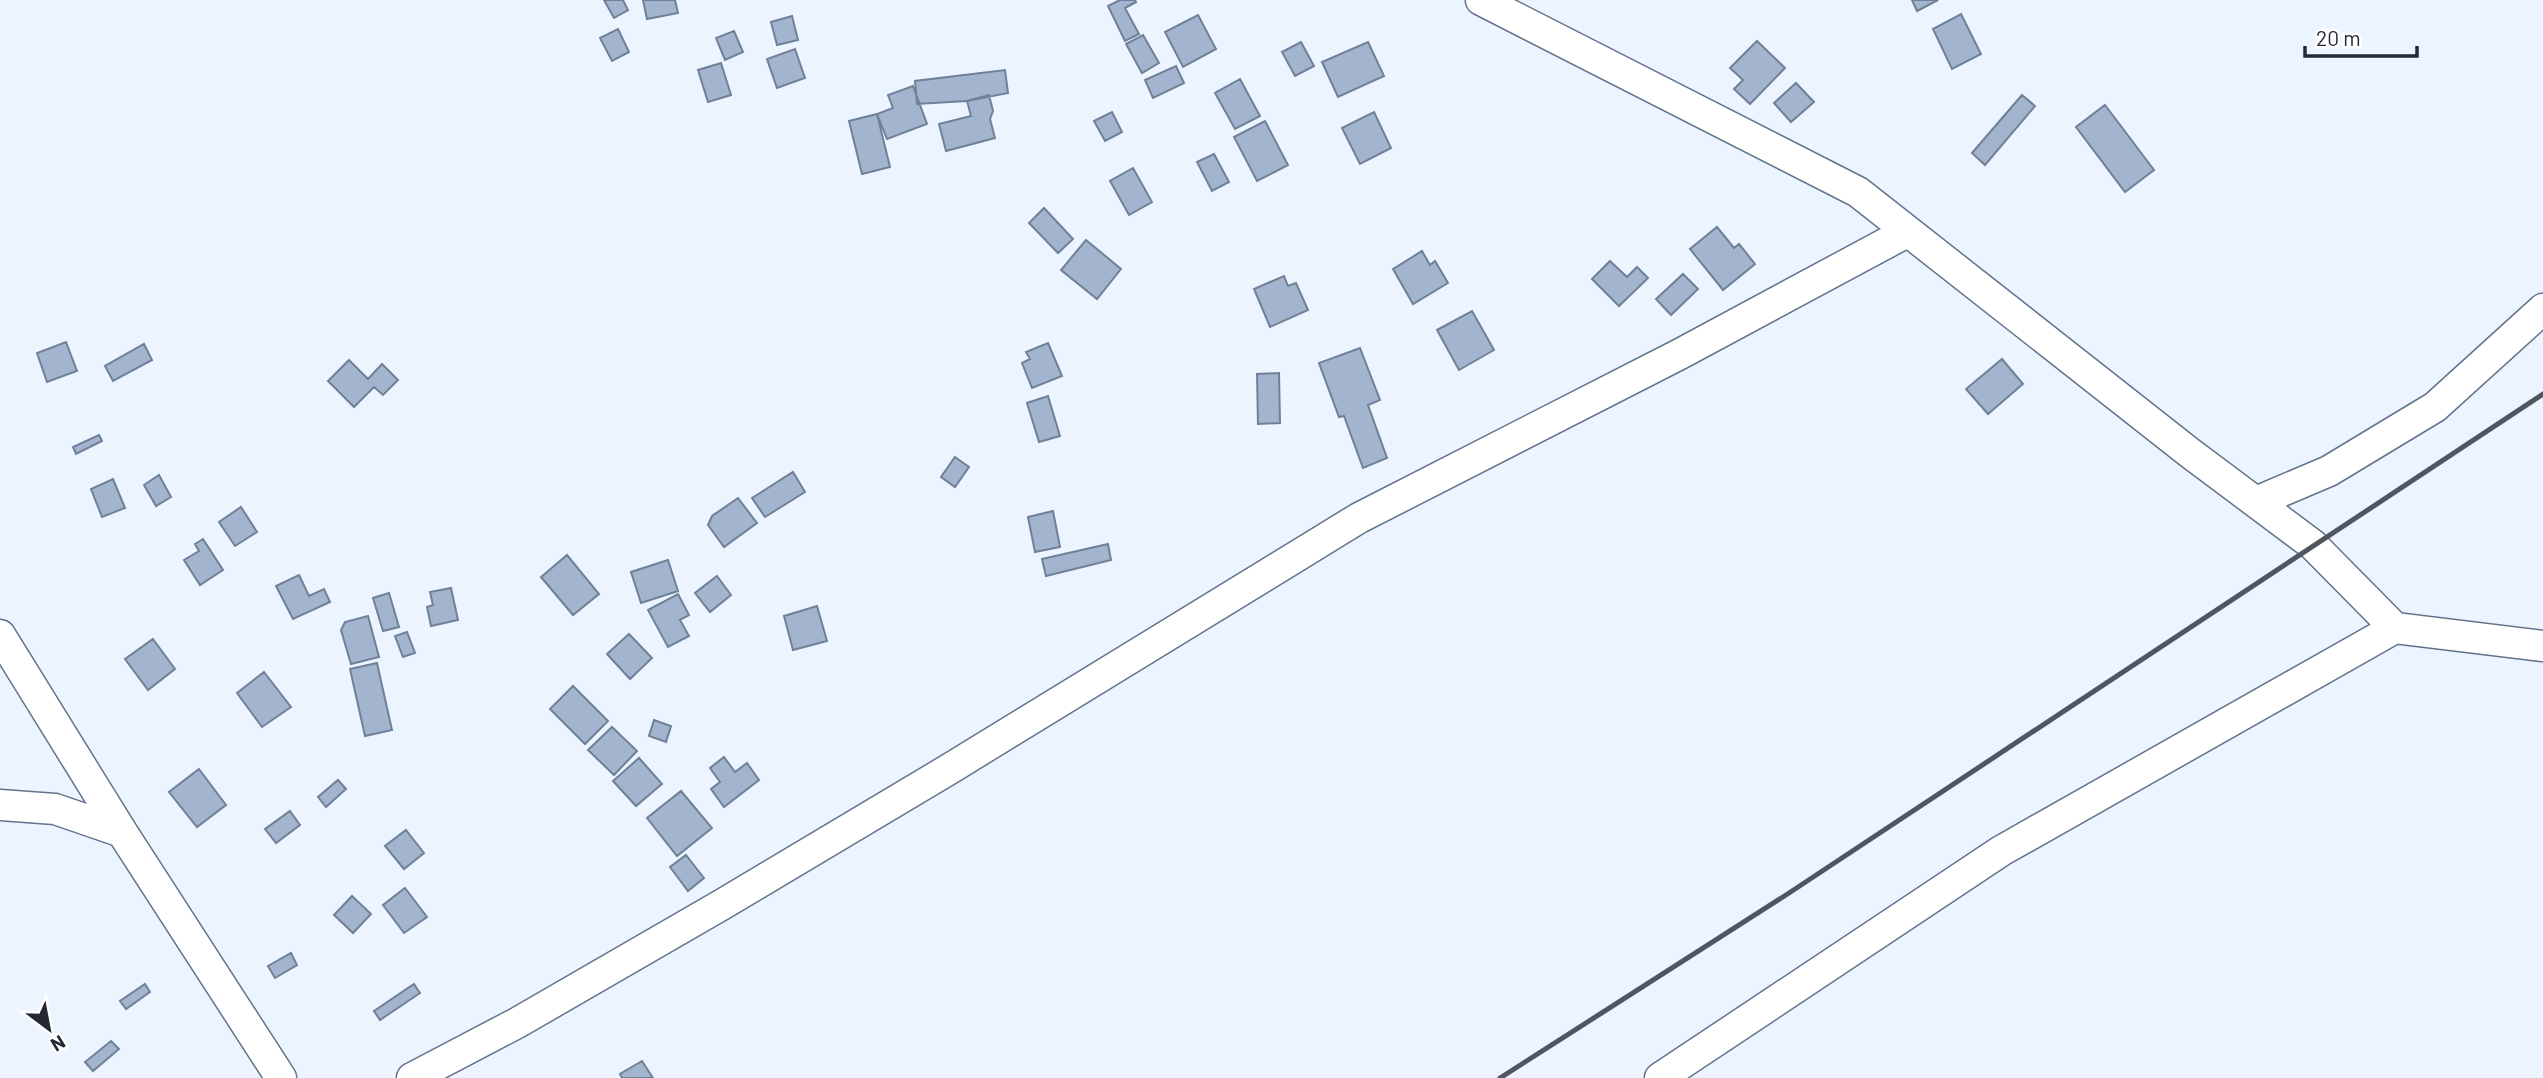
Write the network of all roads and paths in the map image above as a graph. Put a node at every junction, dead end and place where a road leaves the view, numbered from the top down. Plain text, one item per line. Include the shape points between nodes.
1 (1481, 0) edge
2 (1908, 232) junction
3 (2543, 309) edge
4 (2256, 502) junction
5 (2395, 628) junction
6 (0, 635) edge
7 (2543, 646) edge
8 (0, 805) edge
9 (122, 832) junction
10 (281, 1078) edge
11 (412, 1078) edge
12 (1660, 1078) edge

1 - 2 street via 1858,192
2 - 4 street
2 - 11 street via 1359,518 723,904
3 - 4 street via 2435,407 2329,471
4 - 5 street via 2313,545
5 - 7 street
5 - 12 street via 2001,851
6 - 9 street
8 - 9 street via 55,809
9 - 10 street

